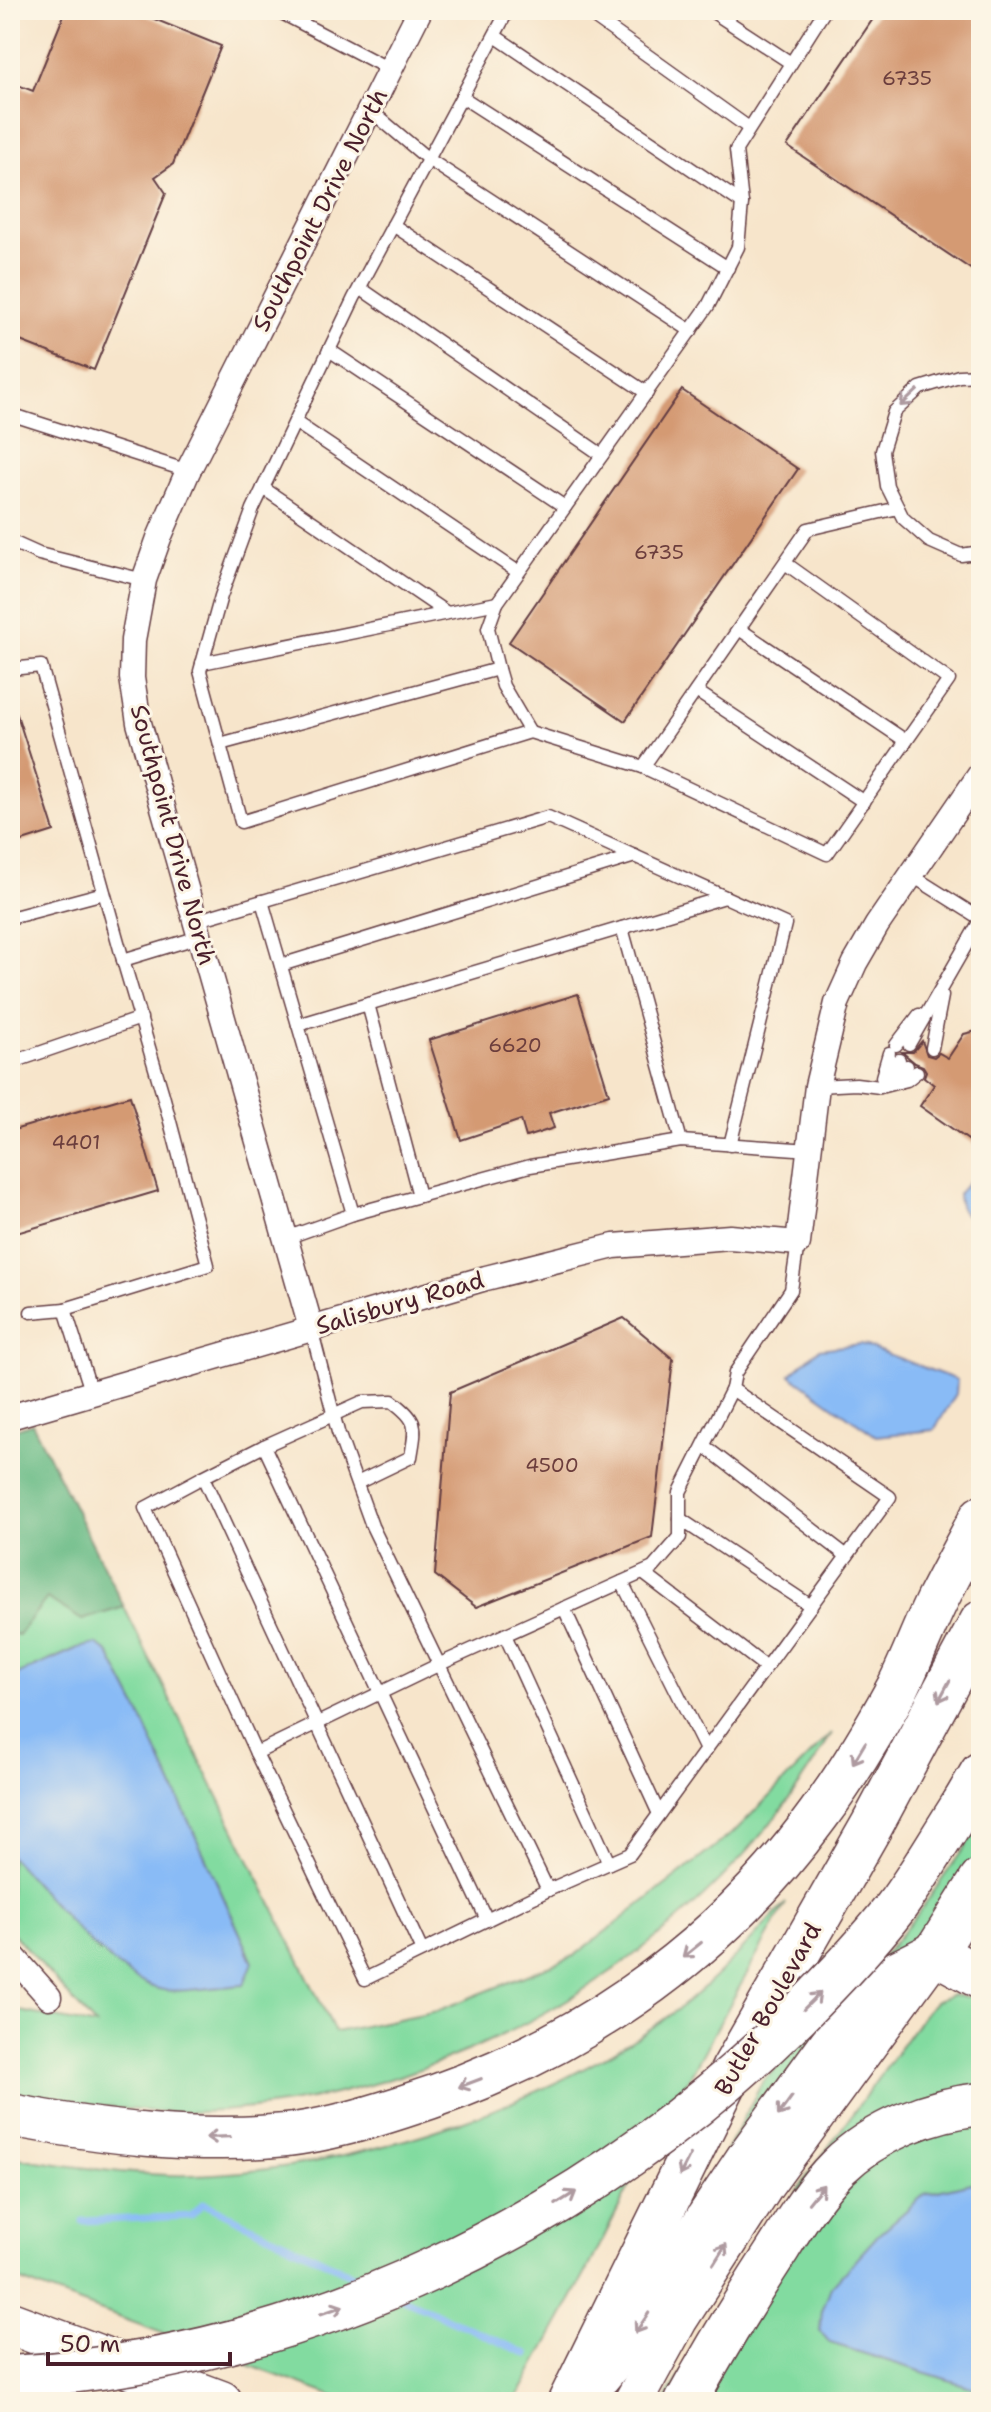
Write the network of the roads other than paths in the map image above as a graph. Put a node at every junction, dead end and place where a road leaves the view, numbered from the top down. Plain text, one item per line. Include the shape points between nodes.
1 (276, 10) edge
2 (420, 10) edge
3 (508, 10) edge
4 (584, 10) edge
5 (710, 10) edge
6 (825, 10) edge
7 (495, 36) junction
8 (791, 63) junction
9 (391, 70) junction
10 (462, 97) junction
11 (370, 110) junction
12 (749, 128) junction
13 (428, 159) junction
14 (742, 203) junction
15 (393, 225) junction
16 (728, 268) junction
17 (360, 288) junction
18 (691, 331) junction
19 (329, 350) junction
20 (981, 375) edge
21 (647, 393) junction
22 (10, 414) edge
23 (295, 422) junction
24 (602, 455) junction
25 (188, 471) junction
26 (263, 488) junction
27 (565, 507) junction
28 (898, 508) junction
29 (10, 541) edge
30 (981, 552) edge
31 (785, 563) junction
32 (518, 572) junction
33 (144, 580) junction
34 (497, 603) junction
35 (447, 613) junction
36 (739, 629) junction
37 (202, 663) junction
38 (10, 669) edge
39 (498, 669) junction
40 (696, 691) junction
41 (530, 732) junction
42 (906, 741) junction
43 (220, 744) junction
44 (643, 767) junction
45 (981, 773) edge
46 (864, 802) junction
47 (635, 856) junction
48 (911, 875) junction
49 (104, 893) junction
50 (725, 897) junction
51 (262, 901) junction
52 (979, 914) edge
53 (10, 918) edge
54 (622, 928) junction
55 (197, 929) junction
56 (123, 960) junction
57 (281, 965) junction
58 (944, 985) junction
59 (368, 1004) junction
60 (141, 1018) junction
61 (298, 1025) junction
62 (909, 1054) junction
63 (10, 1063) edge
64 (817, 1086) junction
65 (880, 1087) junction
66 (681, 1141) junction
67 (730, 1145) junction
68 (810, 1150) junction
69 (419, 1196) junction
70 (353, 1214) junction
71 (286, 1238) junction
72 (798, 1243) junction
73 (65, 1309) junction
74 (31, 1312) dead end
75 (311, 1328) junction
76 (732, 1389) junction
77 (92, 1394) junction
78 (10, 1417) edge
79 (334, 1417) junction
80 (264, 1446) junction
81 (704, 1446) junction
82 (203, 1477) junction
83 (357, 1483) junction
84 (981, 1517) edge
85 (680, 1519) junction
86 (847, 1556) junction
87 (643, 1573) junction
88 (981, 1577) edge
89 (622, 1582) junction
90 (811, 1606) junction
91 (564, 1608) junction
92 (981, 1622) edge
93 (505, 1635) junction
94 (440, 1664) junction
95 (766, 1667) junction
96 (898, 1685) junction
97 (381, 1692) junction
98 (317, 1724) junction
99 (706, 1750) junction
100 (256, 1753) junction
101 (973, 1787) edge
102 (659, 1814) junction
103 (609, 1863) junction
104 (981, 1880) edge
105 (548, 1890) junction
106 (487, 1920) junction
107 (422, 1951) junction
108 (10, 1953) edge
109 (935, 1953) junction
110 (981, 1978) edge
111 (49, 1997) dead end
112 (981, 2104) edge
113 (10, 2115) edge
114 (10, 2323) edge
115 (10, 2377) edge
116 (221, 2402) edge
117 (569, 2402) edge
118 (577, 2402) edge
119 (633, 2402) edge
120 (686, 2402) edge

1 - 9 lane
2 - 9 street, Southpoint Drive North
3 - 7 lane
4 - 12 lane
5 - 8 lane
6 - 8 lane
7 - 10 lane
7 - 14 lane
8 - 12 lane
9 - 11 street, Southpoint Drive North
10 - 13 lane
10 - 16 lane
11 - 13 lane
11 - 25 street, Southpoint Drive North
12 - 14 lane via 736,150
13 - 15 lane
13 - 18 lane
14 - 16 lane via 738,247
15 - 17 lane
15 - 21 lane
16 - 18 lane
17 - 19 lane
17 - 24 lane
18 - 21 lane
19 - 23 lane
19 - 27 lane
20 -> 28 lane via 920,388 894,412 882,451 887,486
21 - 24 lane
22 - 25 lane
23 - 26 lane
23 - 32 lane
24 - 27 lane
25 - 33 street, Southpoint Drive North
26 - 35 lane
26 - 37 lane via 221,596
27 - 32 lane
28 - 30 lane via 929,541 961,555
28 - 31 lane via 808,529
29 - 33 lane via 39,554
31 - 36 lane
31 - 42 lane via 949,680
32 - 34 lane
33 - 55 street, Southpoint Drive North via 133,640 134,693
34 - 35 lane
34 - 39 lane via 488,628
35 - 37 lane
36 - 40 lane
36 - 42 lane
37 - 43 lane
38 - 49 lane via 41,666
39 - 41 lane
39 - 43 lane
40 - 44 lane
40 - 46 lane
41 - 43 lane via 241,822
41 - 44 lane
42 - 46 lane
44 - 46 lane via 827,854
45 - 48 street
47 - 50 lane
47 - 51 lane via 548,817
47 - 57 lane
48 - 52 lane
48 - 64 street via 849,976
49 - 53 lane
49 - 56 lane
50 - 54 lane
50 - 67 lane via 785,924
51 - 55 lane
51 - 57 lane
52 - 58 lane
54 - 59 lane
54 - 66 lane
55 - 56 lane
55 - 71 street, Southpoint Drive North
56 - 60 lane
57 - 61 lane
58 - 62 lane
58 - 62 lane
59 - 61 lane
59 - 69 lane
60 - 63 lane
60 - 73 lane via 208,1265
61 - 70 lane
62 - 65 lane
62 - 65 lane via 907,1080
64 - 65 lane
64 - 68 street
66 - 67 lane
66 - 69 lane via 530,1166
67 - 68 lane
68 - 72 street
69 - 70 lane
70 - 71 lane
71 - 75 street, Southpoint Drive North
72 - 75 street, Salisbury Road via 730,1237 614,1246
72 - 76 lane via 791,1290 735,1373
73 - 74 lane
73 - 77 lane
75 - 77 street, Salisbury Road
75 - 79 lane
76 - 81 lane
76 - 86 lane via 890,1497
77 - 78 street, Salisbury Road
79 - 80 lane
79 - 83 lane
79 - 83 lane via 362,1402 392,1401 416,1426 411,1457
80 - 82 lane
80 - 97 lane
81 - 85 lane via 680,1492
81 - 86 lane
82 - 98 lane
82 - 100 lane via 145,1508
83 - 94 lane via 372,1526
84 - 96 highway
85 - 87 lane via 680,1537
85 - 90 lane
86 - 90 lane
87 - 89 lane
87 - 95 lane
88 - 96 highway
89 - 91 lane
89 - 99 lane
90 - 95 lane
91 - 93 lane
91 - 102 lane
92 -> 117 highway, Butler Boulevard via 732,2070
93 - 94 lane
93 - 103 lane
94 - 97 lane
94 - 105 lane
95 - 99 lane
96 -> 113 highway via 818,1816 728,1920 617,2007 506,2069 368,2118 287,2135 151,2137
97 - 98 lane
97 - 106 lane
98 - 100 lane
98 - 107 lane
99 - 102 lane
100 - 107 lane via 365,1979
115 -> 101 highway, bridge via 154,2360 261,2334 340,2308 454,2259 560,2202 701,2103 815,1998 896,1907
102 - 103 lane via 630,1854
103 - 105 lane
104 - 109 highway
105 - 106 lane
106 - 107 lane
108 - 111 street
109 - 110 highway
109 -> 118 highway via 889,1976 848,2021 751,2153 640,2327
119 -> 109 main road via 678,2320 765,2185
120 -> 112 highway via 795,2222 838,2167 911,2122
114 - 116 highway

